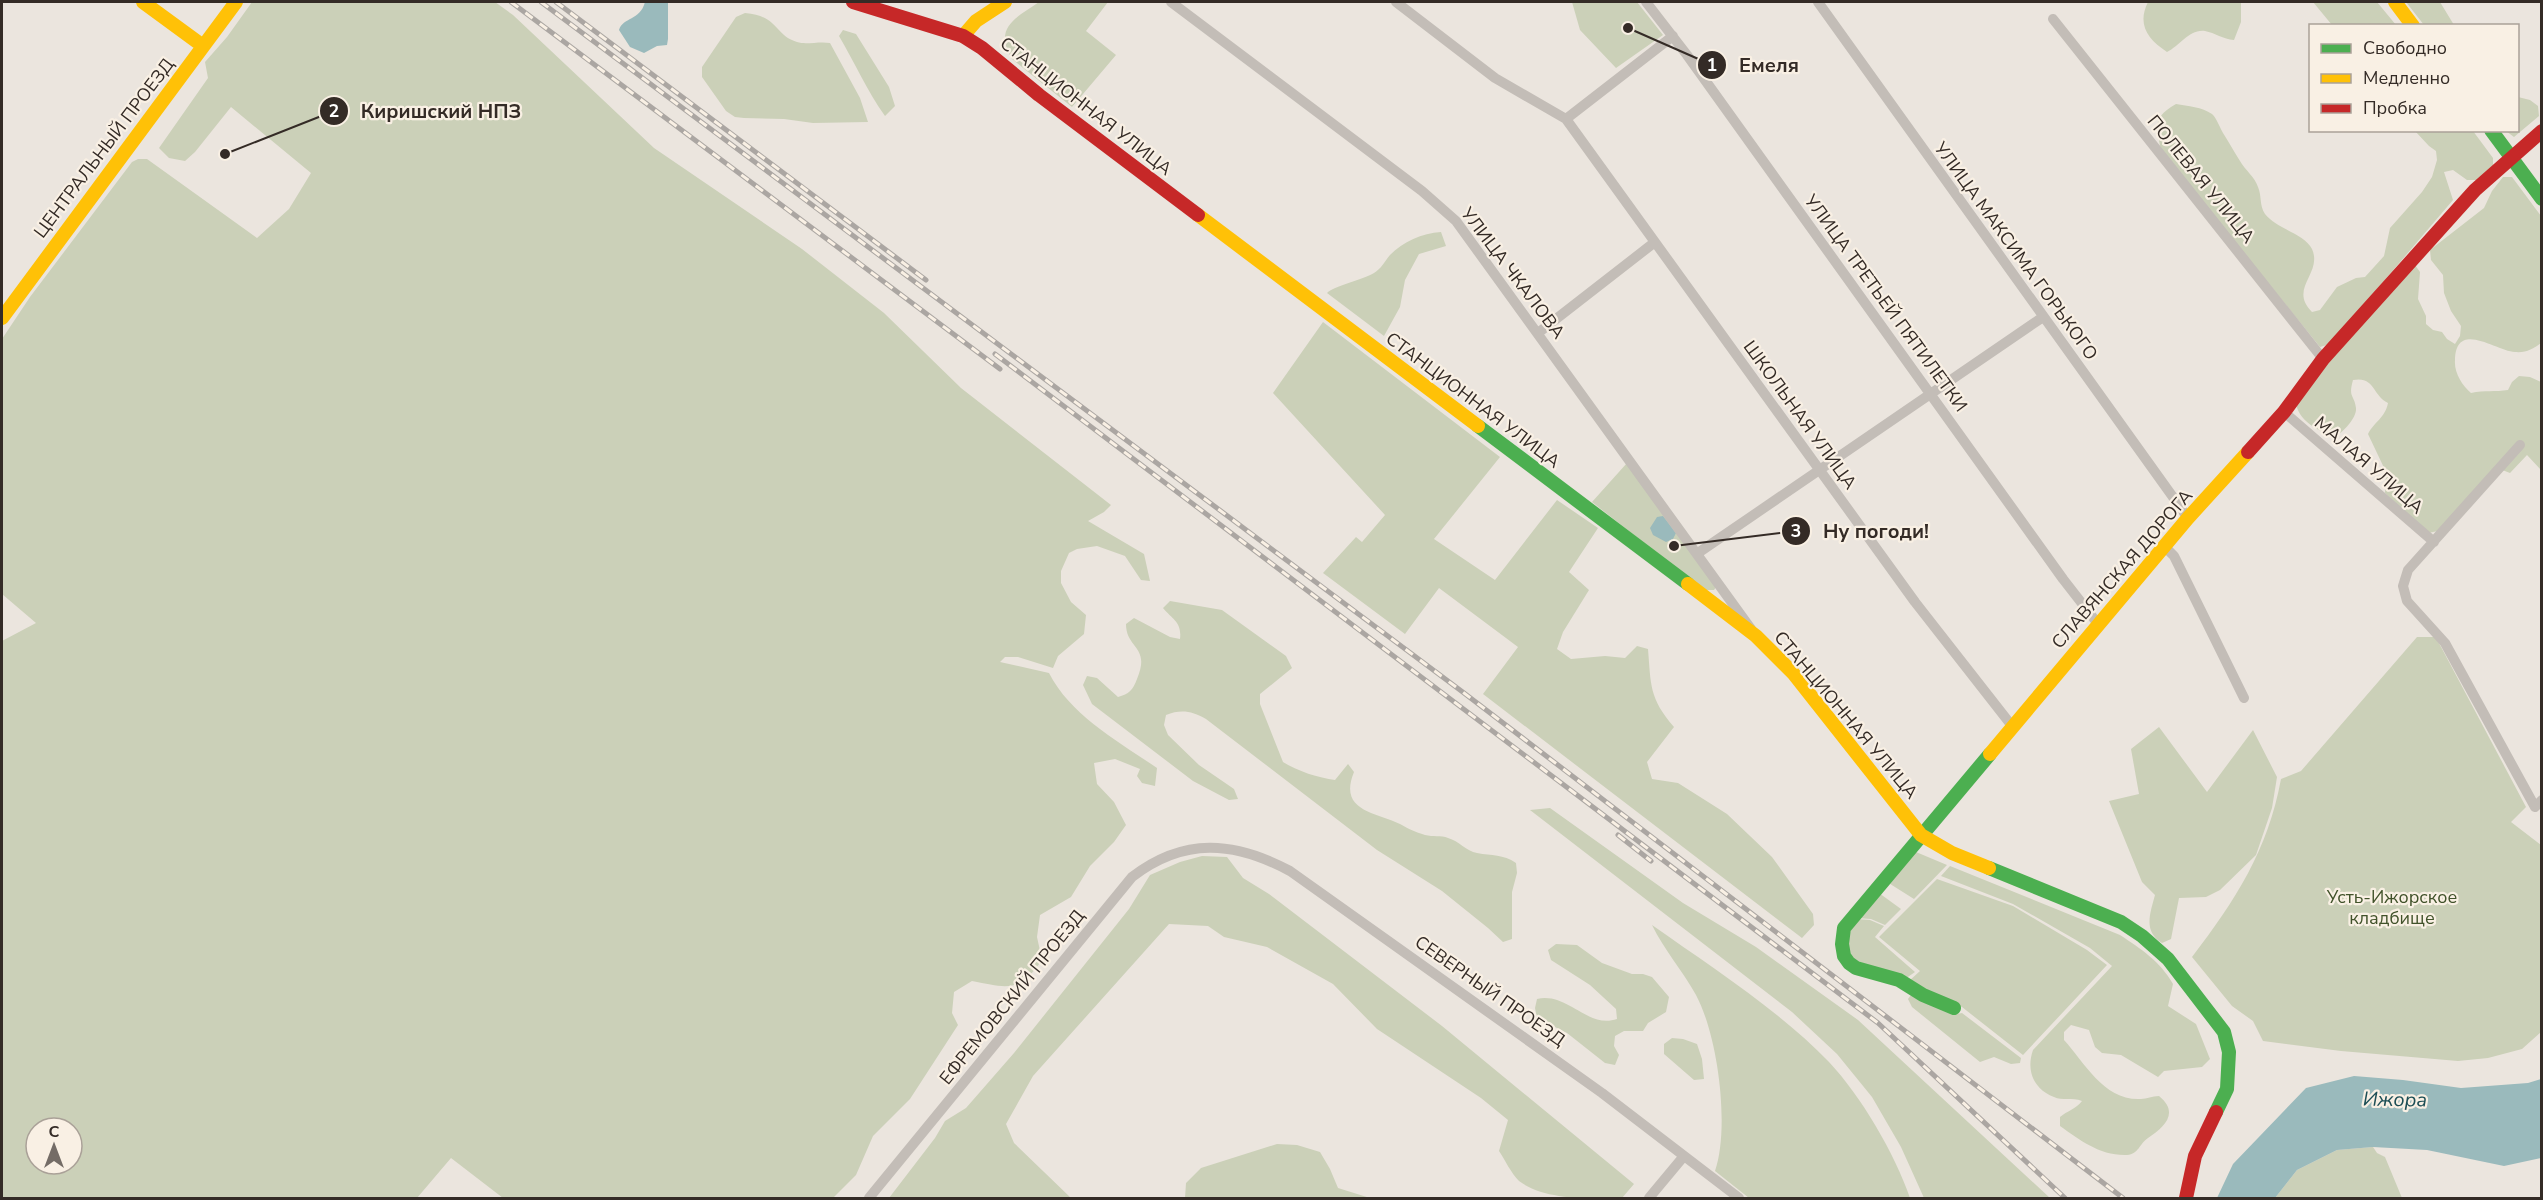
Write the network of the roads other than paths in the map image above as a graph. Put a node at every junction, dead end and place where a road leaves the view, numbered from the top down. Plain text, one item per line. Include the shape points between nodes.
1 (143, 2) edge
2 (236, 2) edge
3 (853, 2) edge
4 (1005, 2) edge
5 (1171, 2) edge
6 (1396, 2) edge
7 (1646, 2) edge
8 (1818, 2) edge
9 (2395, 2) edge
10 (2053, 20) dead end
11 (2412, 24) edge
12 (963, 36) junction
13 (1673, 36) junction
14 (203, 46) junction
15 (1566, 119) junction
16 (2541, 131) edge
17 (2493, 132) edge
18 (2511, 156) junction
19 (2541, 199) edge
20 (1654, 242) junction
21 (2043, 317) junction
22 (2, 318) edge
23 (1538, 333) junction
24 (2323, 359) junction
25 (1931, 394) junction
26 (2284, 412) junction
27 (2520, 445) dead end
28 (1820, 470) junction
29 (2188, 518) junction
30 (2434, 542) junction
31 (2165, 547) junction
32 (1698, 554) junction
33 (1726, 592) junction
34 (1712, 603) junction
35 (2098, 624) junction
36 (1756, 636) junction
37 (2244, 698) dead end
38 (2012, 726) junction
39 (2538, 804) edge
40 (1921, 835) junction
41 (1203, 848) joint
42 (1954, 1008) dead end
43 (1684, 1156) junction
44 (869, 1198) edge
45 (1649, 1198) edge
46 (1739, 1198) edge
47 (2186, 1198) edge

1 - 14 street
2 - 14 street, ЦЕНТРАЛЬНЫЙ ПРОЕЗД
3 - 12 street, СТАНЦИОННАЯ УЛИЦА
4 - 12 street via 976,21
5 - 23 street, УЛИЦА ЧКАЛОВА via 1441,207 1470,239
6 - 15 street via 1495,78
7 - 13 street, УЛИЦА ТРЕТЬЕЙ ПЯТИЛЕТКИ
8 - 21 street, УЛИЦА МАКСИМА ГОРЬКОГО
9 - 11 street
10 - 24 street, ПОЛЕВАЯ УЛИЦА
12 - 34 street, СТАНЦИОННАЯ УЛИЦА
13 - 15 street
13 - 25 street, УЛИЦА ТРЕТЬЕЙ ПЯТИЛЕТКИ
14 - 22 street, ЦЕНТРАЛЬНЫЙ ПРОЕЗД
15 - 20 street, ШКОЛЬНАЯ УЛИЦА
16 - 18 street, СЛАВЯНСКАЯ ДОРОГА
17 - 18 street
18 - 19 street
18 - 24 street, СЛАВЯНСКАЯ ДОРОГА via 2475,190
20 - 23 street
20 - 28 street, ШКОЛЬНАЯ УЛИЦА
21 - 25 street
21 - 29 street, УЛИЦА МАКСИМА ГОРЬКОГО
23 - 32 street, УЛИЦА ЧКАЛОВА
24 - 26 street, СЛАВЯНСКАЯ ДОРОГА
25 - 28 street
25 - 35 street, УЛИЦА ТРЕТЬЕЙ ПЯТИЛЕТКИ
26 - 29 street, СЛАВЯНСКАЯ ДОРОГА
26 - 30 street, МАЛАЯ УЛИЦА
27 - 30 street
28 - 32 street
28 - 38 street, ШКОЛЬНАЯ УЛИЦА via 1915,602
29 - 31 street, СЛАВЯНСКАЯ ДОРОГА
30 - 39 street via 2406,575 2403,586 2407,601 2445,643
31 - 35 street, СЛАВЯНСКАЯ ДОРОГА
31 - 37 street via 2174,556
32 - 33 street, УЛИЦА ЧКАЛОВА
33 - 34 street
33 - 36 street, УЛИЦА ЧКАЛОВА
34 - 36 street, СТАНЦИОННАЯ УЛИЦА
35 - 38 street, СЛАВЯНСКАЯ ДОРОГА
36 - 40 street, СТАНЦИОННАЯ УЛИЦА via 1792,673
38 - 40 street, СЛАВЯНСКАЯ ДОРОГА
40 - 42 street, СЛАВЯНСКАЯ ДОРОГА via 1844,928 1840,944 1844,956 1857,968 1896,979
40 - 47 street via 1952,853 2121,922 2168,959 2217,1021 2229,1052 2227,1089 2195,1156
41 - 43 street, СЕВЕРНЫЙ ПРОЕЗД via 1243,850 1290,871
41 - 44 street, ЕФРЕМОВСКИЙ ПРОЕЗД via 1161,859 1132,878
43 - 45 street
43 - 46 street, СЕВЕРНЫЙ ПРОЕЗД

